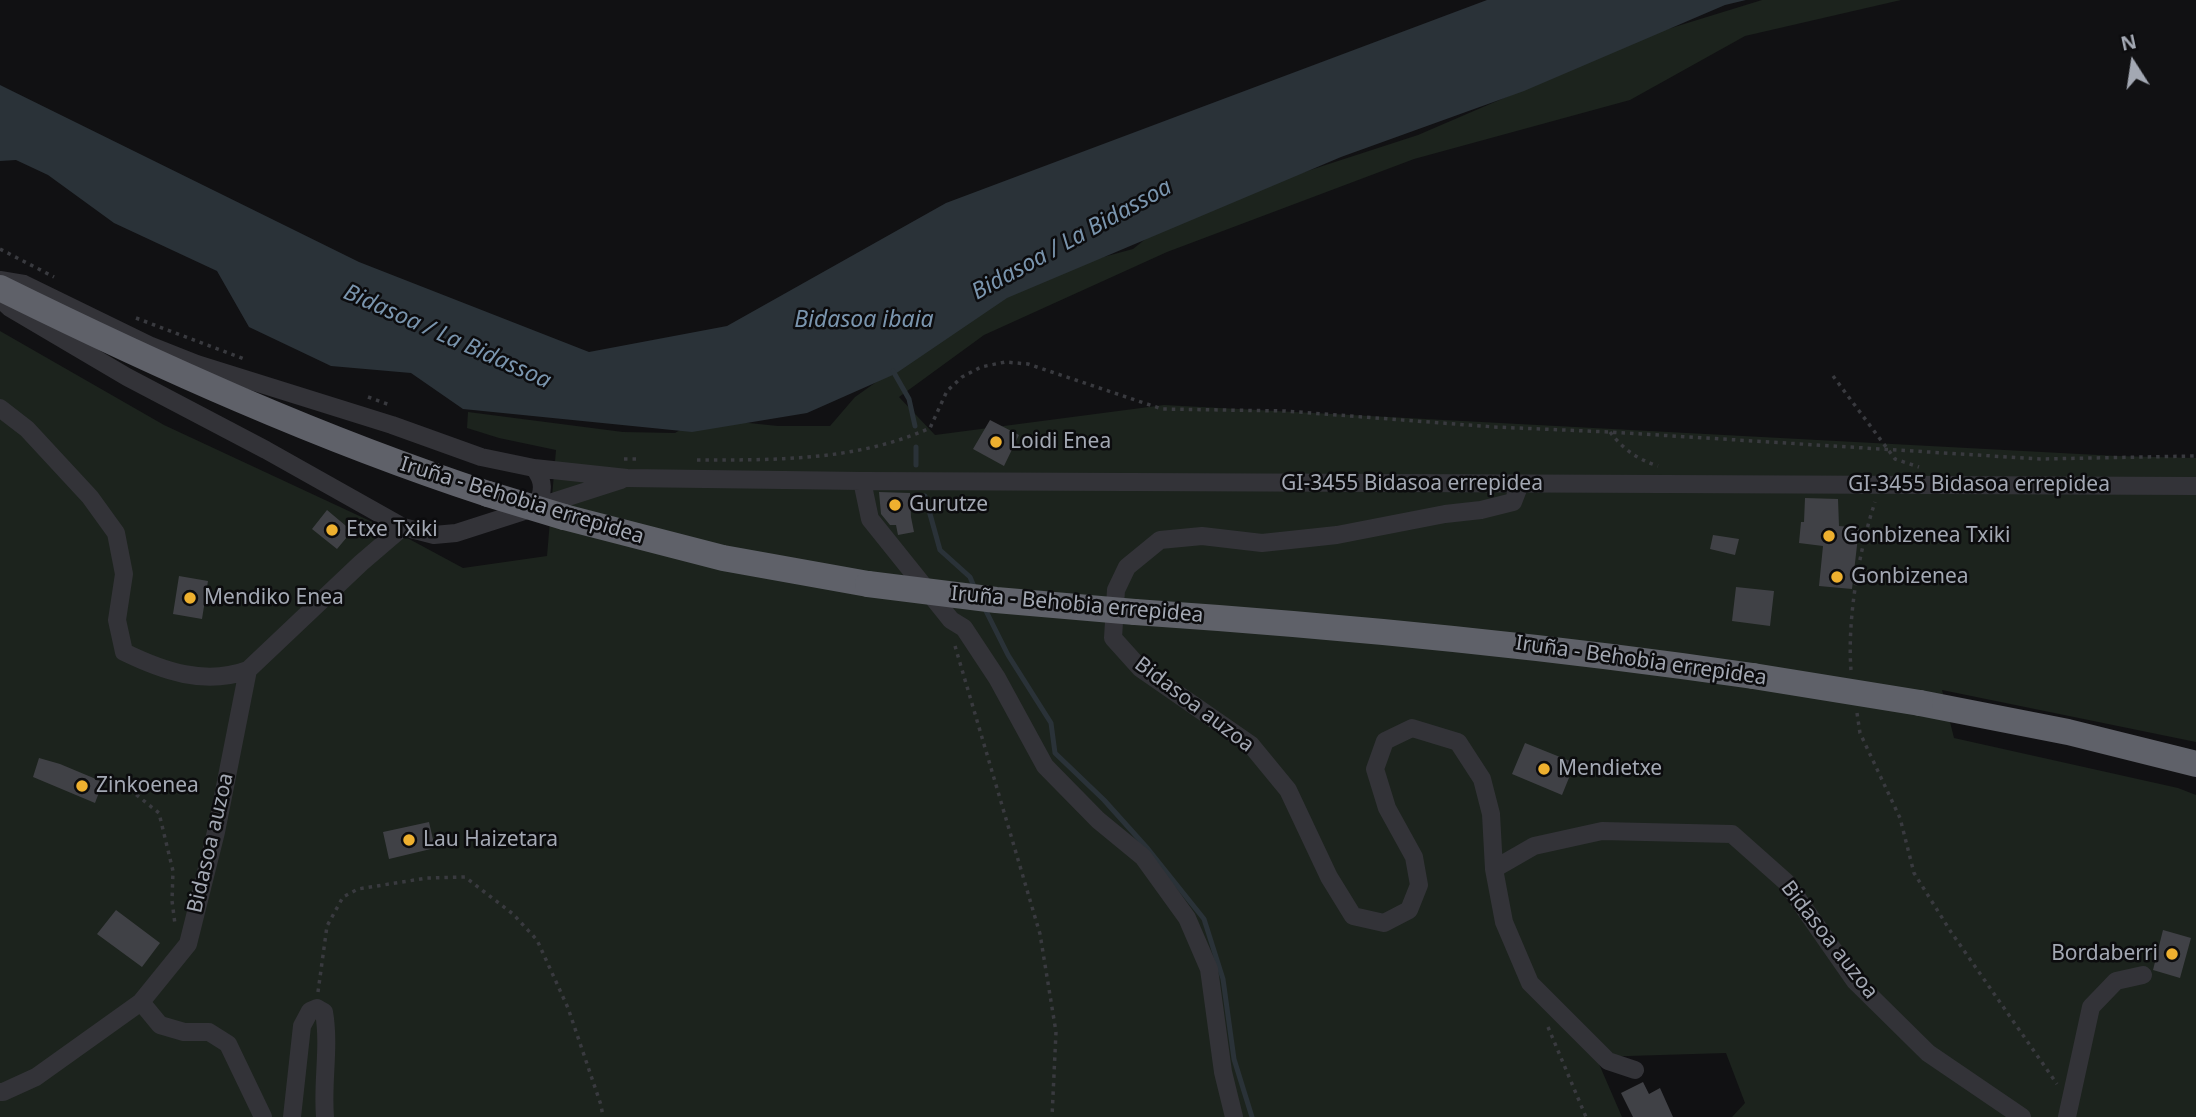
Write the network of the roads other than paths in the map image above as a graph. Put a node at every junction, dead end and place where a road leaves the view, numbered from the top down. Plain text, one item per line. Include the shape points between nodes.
1 (0, 280) edge
2 (0, 288) edge
3 (0, 299) edge
4 (0, 408) edge
5 (534, 468) junction
6 (628, 478) junction
7 (862, 481) junction
8 (1520, 484) junction
9 (2196, 486) edge
10 (537, 507) junction
11 (403, 527) junction
12 (248, 670) junction
13 (2196, 764) edge
14 (1494, 869) junction
15 (2143, 975) dead end
16 (141, 1002) junction
17 (1635, 1070) dead end
18 (1, 1093) edge
19 (2069, 1110) edge
20 (263, 1117) edge
21 (292, 1117) edge
22 (325, 1117) edge
23 (1234, 1117) edge
24 (2022, 1117) edge

1 - 5 street via 24,284 197,364 481,457
2 - 13 highway, Iruña - Behobia errepidea, bridge via 376,456 564,517 723,558 868,584 996,600 1462,638 1752,676 2068,732
3 - 11 street via 127,377
4 - 12 street via 27,429 90,496 116,533 124,574 117,620 124,652 152,666 200,677
5 - 6 street
5 - 10 street via 542,481
6 - 7 street, GI-3455 Bidasoa errepidea
6 - 10 street
7 - 8 street, GI-3455 Bidasoa errepidea
7 - 23 street via 870,519 951,620 964,628 1045,766 1098,820 1143,857 1187,918 1209,969
8 - 9 street, GI-3455 Bidasoa errepidea
8 - 14 street, Bidasoa auzoa via 1513,502 1337,535 1262,542 1202,536 1160,540 1127,567 1116,590 1113,638 1140,668 1251,745 1288,790 1353,916 1384,923 1409,910 1419,885 1414,857 1387,808 1375,769 1385,741 1412,728 1458,741 1482,779 1491,814
10 - 11 street via 456,533 434,535
11 - 12 street
12 - 16 street, Bidasoa auzoa via 188,944
14 - 17 street, Bidasoa auzoa via 1504,922 1530,983 1608,1061
14 - 24 street, Bidasoa auzoa via 1534,846 1602,831 1732,834 1786,882 1855,981 1928,1053
15 - 19 street via 2116,981 2091,1007
16 - 18 street, Bidasoa auzoa via 36,1077
16 - 20 street via 160,1025 184,1032 209,1032 228,1044
21 - 22 street via 302,1026 317,1008 324,1012 327,1031

